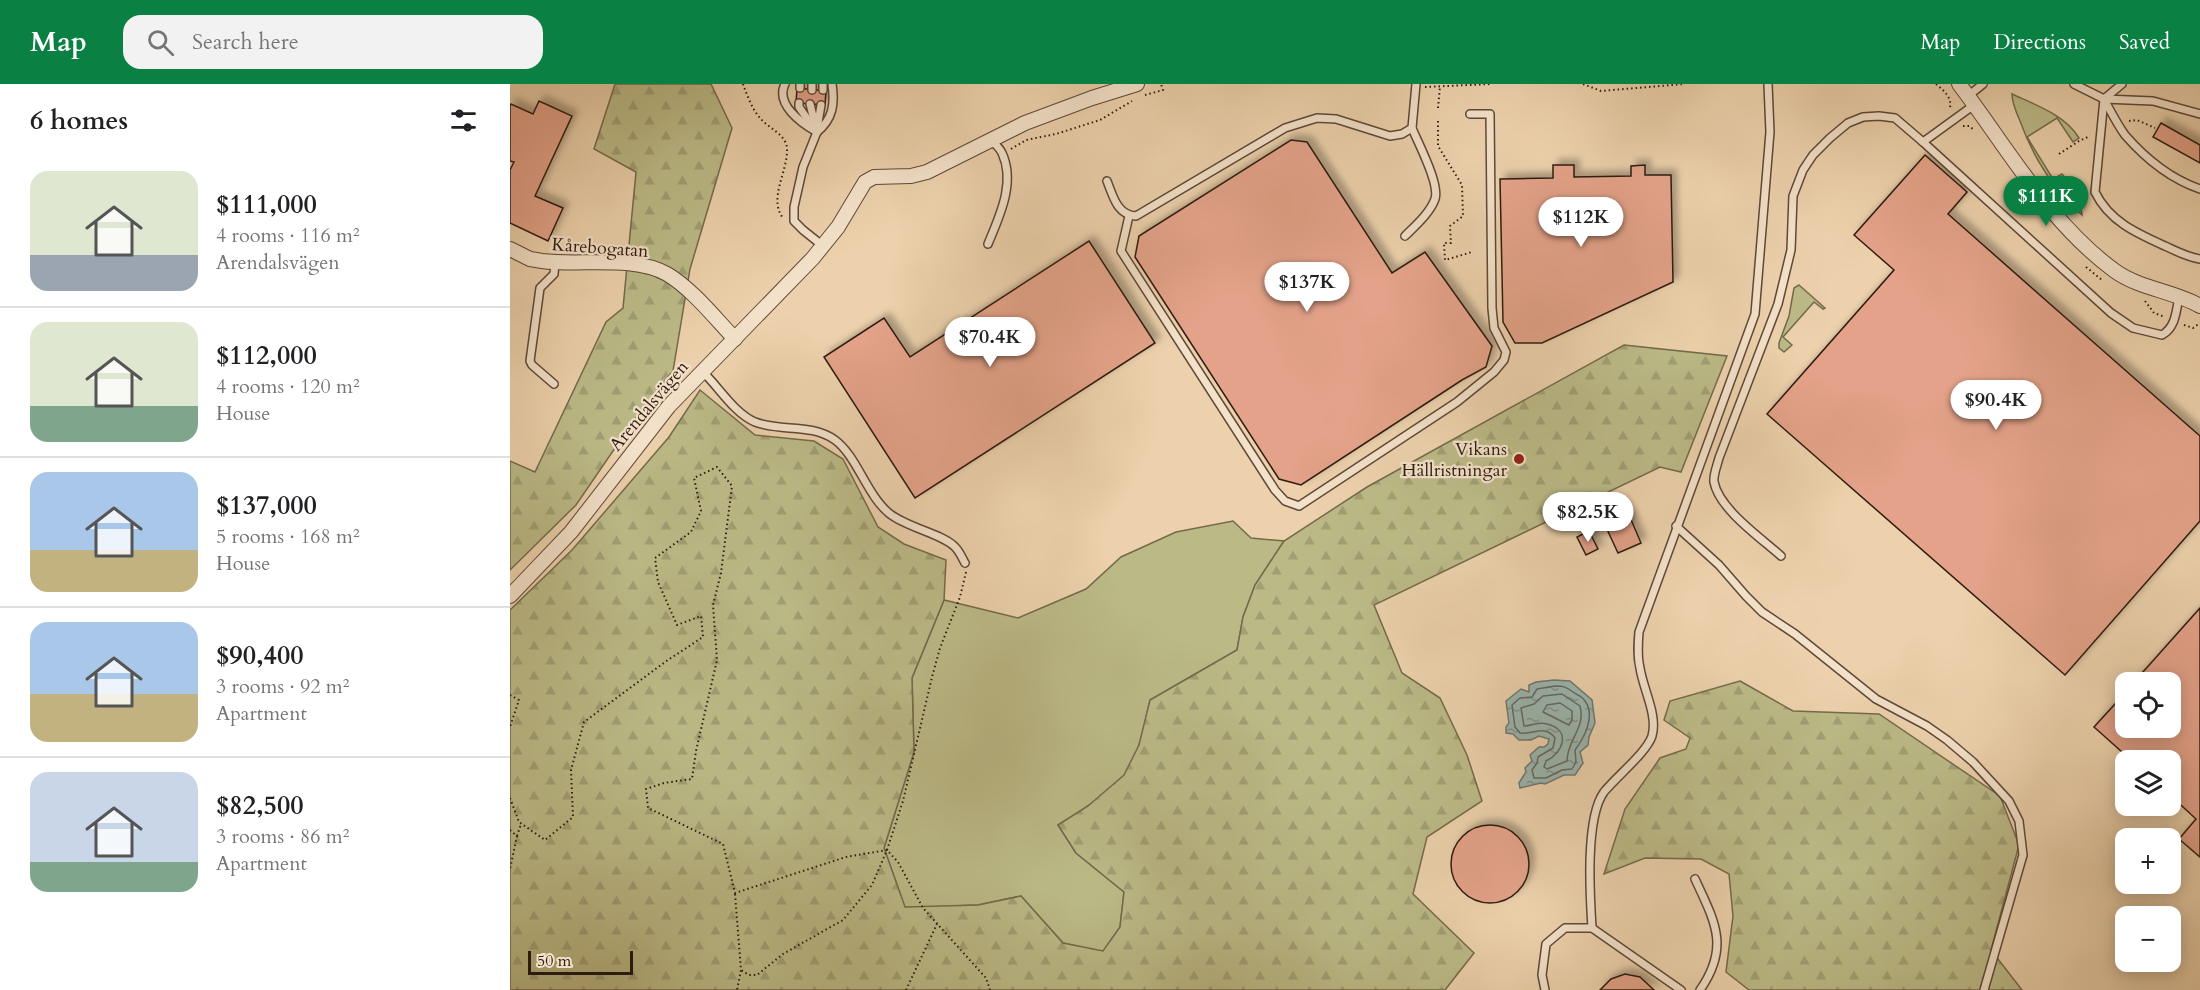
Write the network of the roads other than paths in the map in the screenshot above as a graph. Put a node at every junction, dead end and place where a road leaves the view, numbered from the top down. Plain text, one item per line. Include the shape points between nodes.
1 (785, 84) edge
2 (832, 84) edge
3 (1137, 84) edge
4 (1768, 84) edge
5 (1959, 84) edge
6 (1983, 84) edge
7 (2074, 84) edge
8 (2122, 84) edge
9 (1416, 86) edge
10 (2104, 99) junction
11 (1971, 100) junction
12 (799, 103) dead end
13 (821, 105) dead end
14 (810, 106) dead end
15 (1470, 114) dead end
16 (2200, 114) edge
17 (1412, 128) junction
18 (817, 132) junction
19 (990, 139) junction
20 (1923, 142) junction
21 (1107, 181) dead end
22 (2200, 189) edge
23 (1129, 216) junction
24 (1405, 236) dead end
25 (988, 244) dead end
26 (823, 246) junction
27 (510, 249) edge
28 (2200, 259) edge
29 (555, 263) junction
30 (2192, 299) edge
31 (735, 339) junction
32 (702, 371) junction
33 (554, 384) dead end
34 (1676, 526) junction
35 (1781, 556) dead end
36 (965, 563) road end
37 (510, 596) edge
38 (1695, 879) dead end
39 (1592, 928) junction
40 (1545, 990) edge
41 (1681, 990) edge
42 (1700, 990) edge
43 (1984, 990) edge

1 - 18 lane via 783,100 788,108
2 - 18 lane via 832,110 827,123
3 - 19 street, Arendalsvägen
4 - 34 lane via 1770,132 1755,314
5 - 11 street
6 - 11 lane
7 - 10 lane
8 - 10 lane
9 - 17 lane
10 - 16 lane via 2153,101
10 - 22 lane via 2124,133 2147,157
10 - 28 lane via 2095,192 2101,205 2133,232
11 - 20 lane
11 - 30 street via 2052,210 2085,246 2117,272
12 - 18 lane
13 - 18 lane
14 - 18 lane
15 - 23 lane via 1490,114 1492,308 1494,328 1506,352 1504,360 1457,402 1299,506 1285,501 1275,490 1121,251
17 - 23 lane via 1390,136 1336,119 1317,118 1285,128 1153,207
17 - 24 lane via 1435,186 1435,198
18 - 26 lane via 803,167 794,221
19 - 25 lane via 1002,152 1007,181 1002,209
19 - 26 street, Arendalsvägen via 927,172 874,177 865,182
20 - 30 lane via 2086,291 2133,328 2162,335
20 - 35 lane via 1895,118 1871,117 1848,123 1813,155 1793,196 1791,250 1778,304 1714,479 1728,507
21 - 23 lane via 1118,208
26 - 31 street, Arendalsvägen
27 - 29 street, Kårebogatan via 530,259
29 - 31 street, Kårebogatan via 633,264 667,274
29 - 33 lane via 554,274 540,288 530,361
31 - 32 street, Arendalsvägen
32 - 36 lane via 755,422 813,430 835,440 882,507 912,528 951,543
32 - 37 street, Arendalsvägen via 669,406 571,532
34 - 39 lane via 1639,632 1639,667 1652,716 1652,736 1602,795 1596,813 1590,849
34 - 43 lane via 1762,612 1876,699 1947,740 2009,801 2019,821 2023,855
38 - 42 lane via 1717,934 1716,959
39 - 40 lane via 1565,928 1546,944 1542,975
39 - 41 lane

